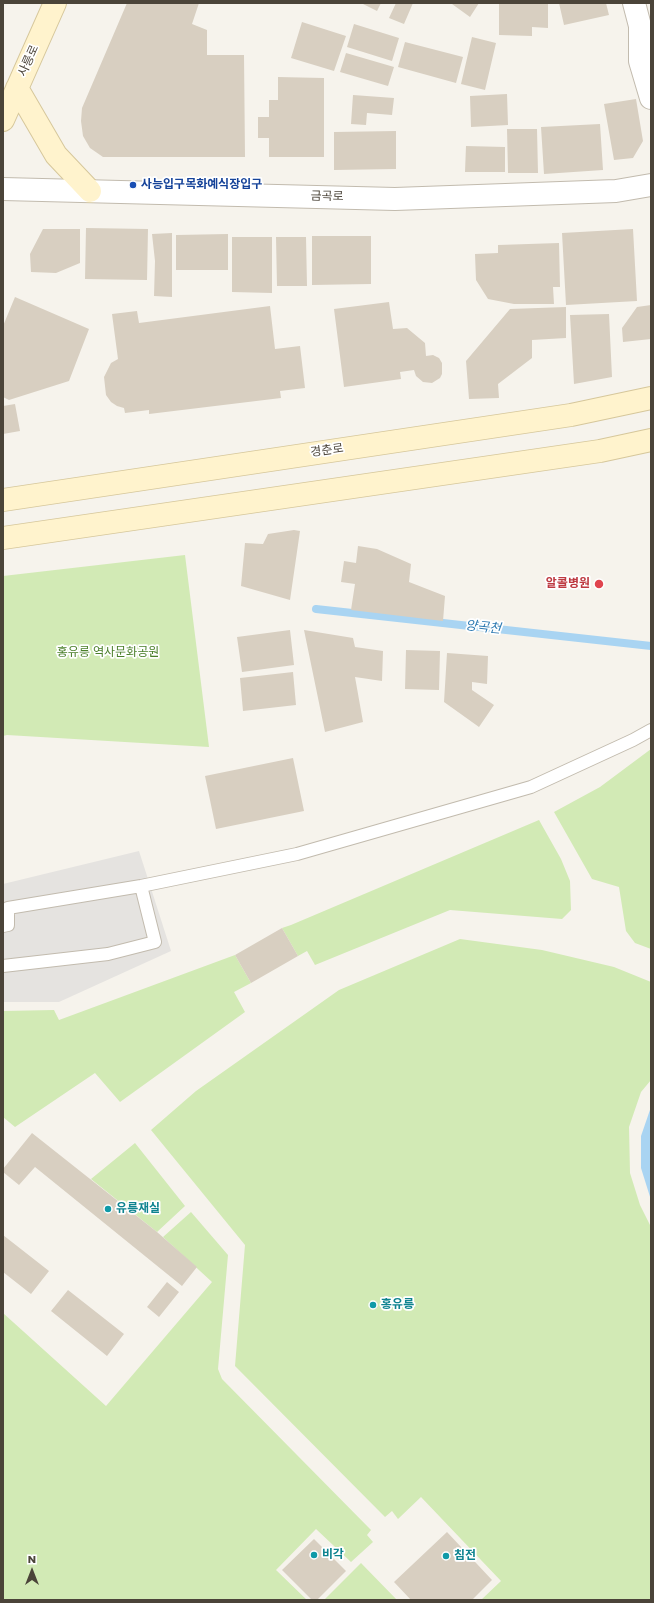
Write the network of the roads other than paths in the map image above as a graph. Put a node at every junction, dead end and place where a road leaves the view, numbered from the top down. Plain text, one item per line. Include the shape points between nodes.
1 (55, 3) edge
2 (634, 3) edge
3 (17, 88) junction
4 (651, 98) edge
5 (3, 120) edge
6 (651, 185) edge
7 (3, 189) edge
8 (90, 191) junction
9 (651, 398) edge
10 (651, 440) edge
11 (6, 498) edge
12 (3, 538) edge
13 (651, 730) edge
14 (141, 886) junction
15 (3, 926) edge
16 (3, 966) edge

1 - 3 street, 사릉로
2 - 4 street via 640,26 640,61
3 - 5 street, 사릉로
3 - 8 street via 56,155
6 - 8 street, 금곡로 via 616,191 395,199
7 - 8 street, 금곡로
9 - 11 street, 경춘로 via 571,415
10 - 12 street via 600,451
13 - 14 lane via 531,787 297,854
14 - 15 lane via 8,908 8,925
14 - 16 lane via 155,942 108,954

